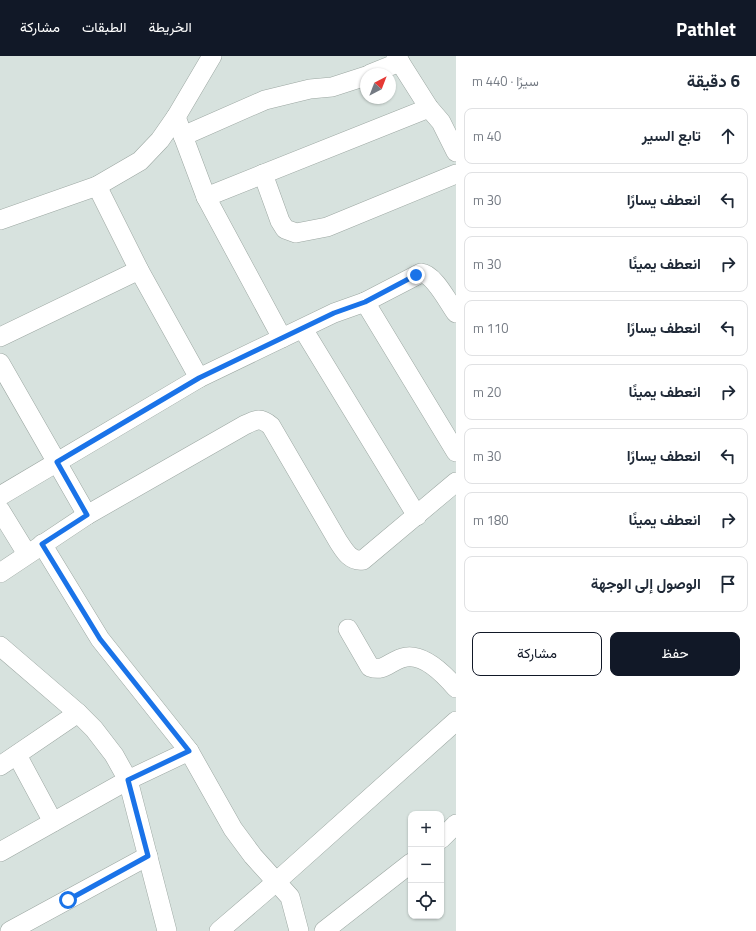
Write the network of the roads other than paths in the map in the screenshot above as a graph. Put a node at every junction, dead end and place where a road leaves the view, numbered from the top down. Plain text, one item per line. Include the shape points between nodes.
1 (212, 56) edge
2 (398, 59) edge
3 (381, 68) edge
4 (360, 78) edge
5 (429, 108) junction
6 (176, 117) junction
7 (448, 119) edge
8 (183, 136) junction
9 (456, 152) edge
10 (263, 174) junction
11 (456, 174) edge
12 (97, 186) junction
13 (206, 197) junction
14 (0, 220) edge
15 (139, 270) junction
16 (365, 302) junction
17 (456, 313) edge
18 (303, 329) junction
19 (0, 336) edge
20 (282, 338) junction
21 (0, 364) edge
22 (199, 378) junction
23 (456, 452) edge
24 (57, 462) junction
25 (456, 482) edge
26 (0, 496) edge
27 (0, 510) edge
28 (87, 515) junction
29 (417, 516) junction
30 (35, 549) junction
31 (0, 573) edge
32 (348, 628) dead end
33 (0, 646) edge
34 (456, 688) edge
35 (78, 712) junction
36 (456, 721) edge
37 (189, 751) junction
38 (18, 755) junction
39 (0, 766) edge
40 (128, 780) junction
41 (53, 822) junction
42 (456, 824) edge
43 (444, 836) edge
44 (1, 850) edge
45 (148, 856) junction
46 (408, 865) edge
47 (276, 882) junction
48 (10, 931) edge
49 (167, 931) edge
50 (218, 931) edge
51 (299, 931) edge
52 (324, 931) edge

1 - 6 street
2 - 3 street
2 - 5 street
4 - 8 street via 332,87 310,89 265,100
5 - 7 street
5 - 10 street
6 - 8 street
6 - 12 street via 160,140 140,161
7 - 9 street
8 - 13 street
10 - 11 street via 280,221 285,229 296,233 327,227
10 - 13 street
12 - 14 street
12 - 15 street
13 - 20 street
15 - 19 street
15 - 22 street
16 - 17 street via 425,273 432,278
16 - 18 street via 334,313
16 - 23 street
18 - 20 street
18 - 29 street
20 - 22 street
21 - 24 street
22 - 24 street
24 - 26 street
24 - 28 street
25 - 29 street
27 - 30 street
28 - 29 street via 243,426 261,419 271,426 338,541 351,558 363,560
28 - 30 street
30 - 31 street
30 - 37 street via 100,639
32 - 34 street via 370,667 380,669 402,658 410,657 436,667
33 - 35 street
35 - 38 street
35 - 40 street via 114,755
36 - 47 street
37 - 40 street
37 - 47 street via 233,830
38 - 39 street
38 - 41 street
40 - 41 street
40 - 45 street
41 - 44 street
42 - 43 street
45 - 48 street
45 - 49 street
46 - 52 street
47 - 50 street
47 - 51 street via 290,896

